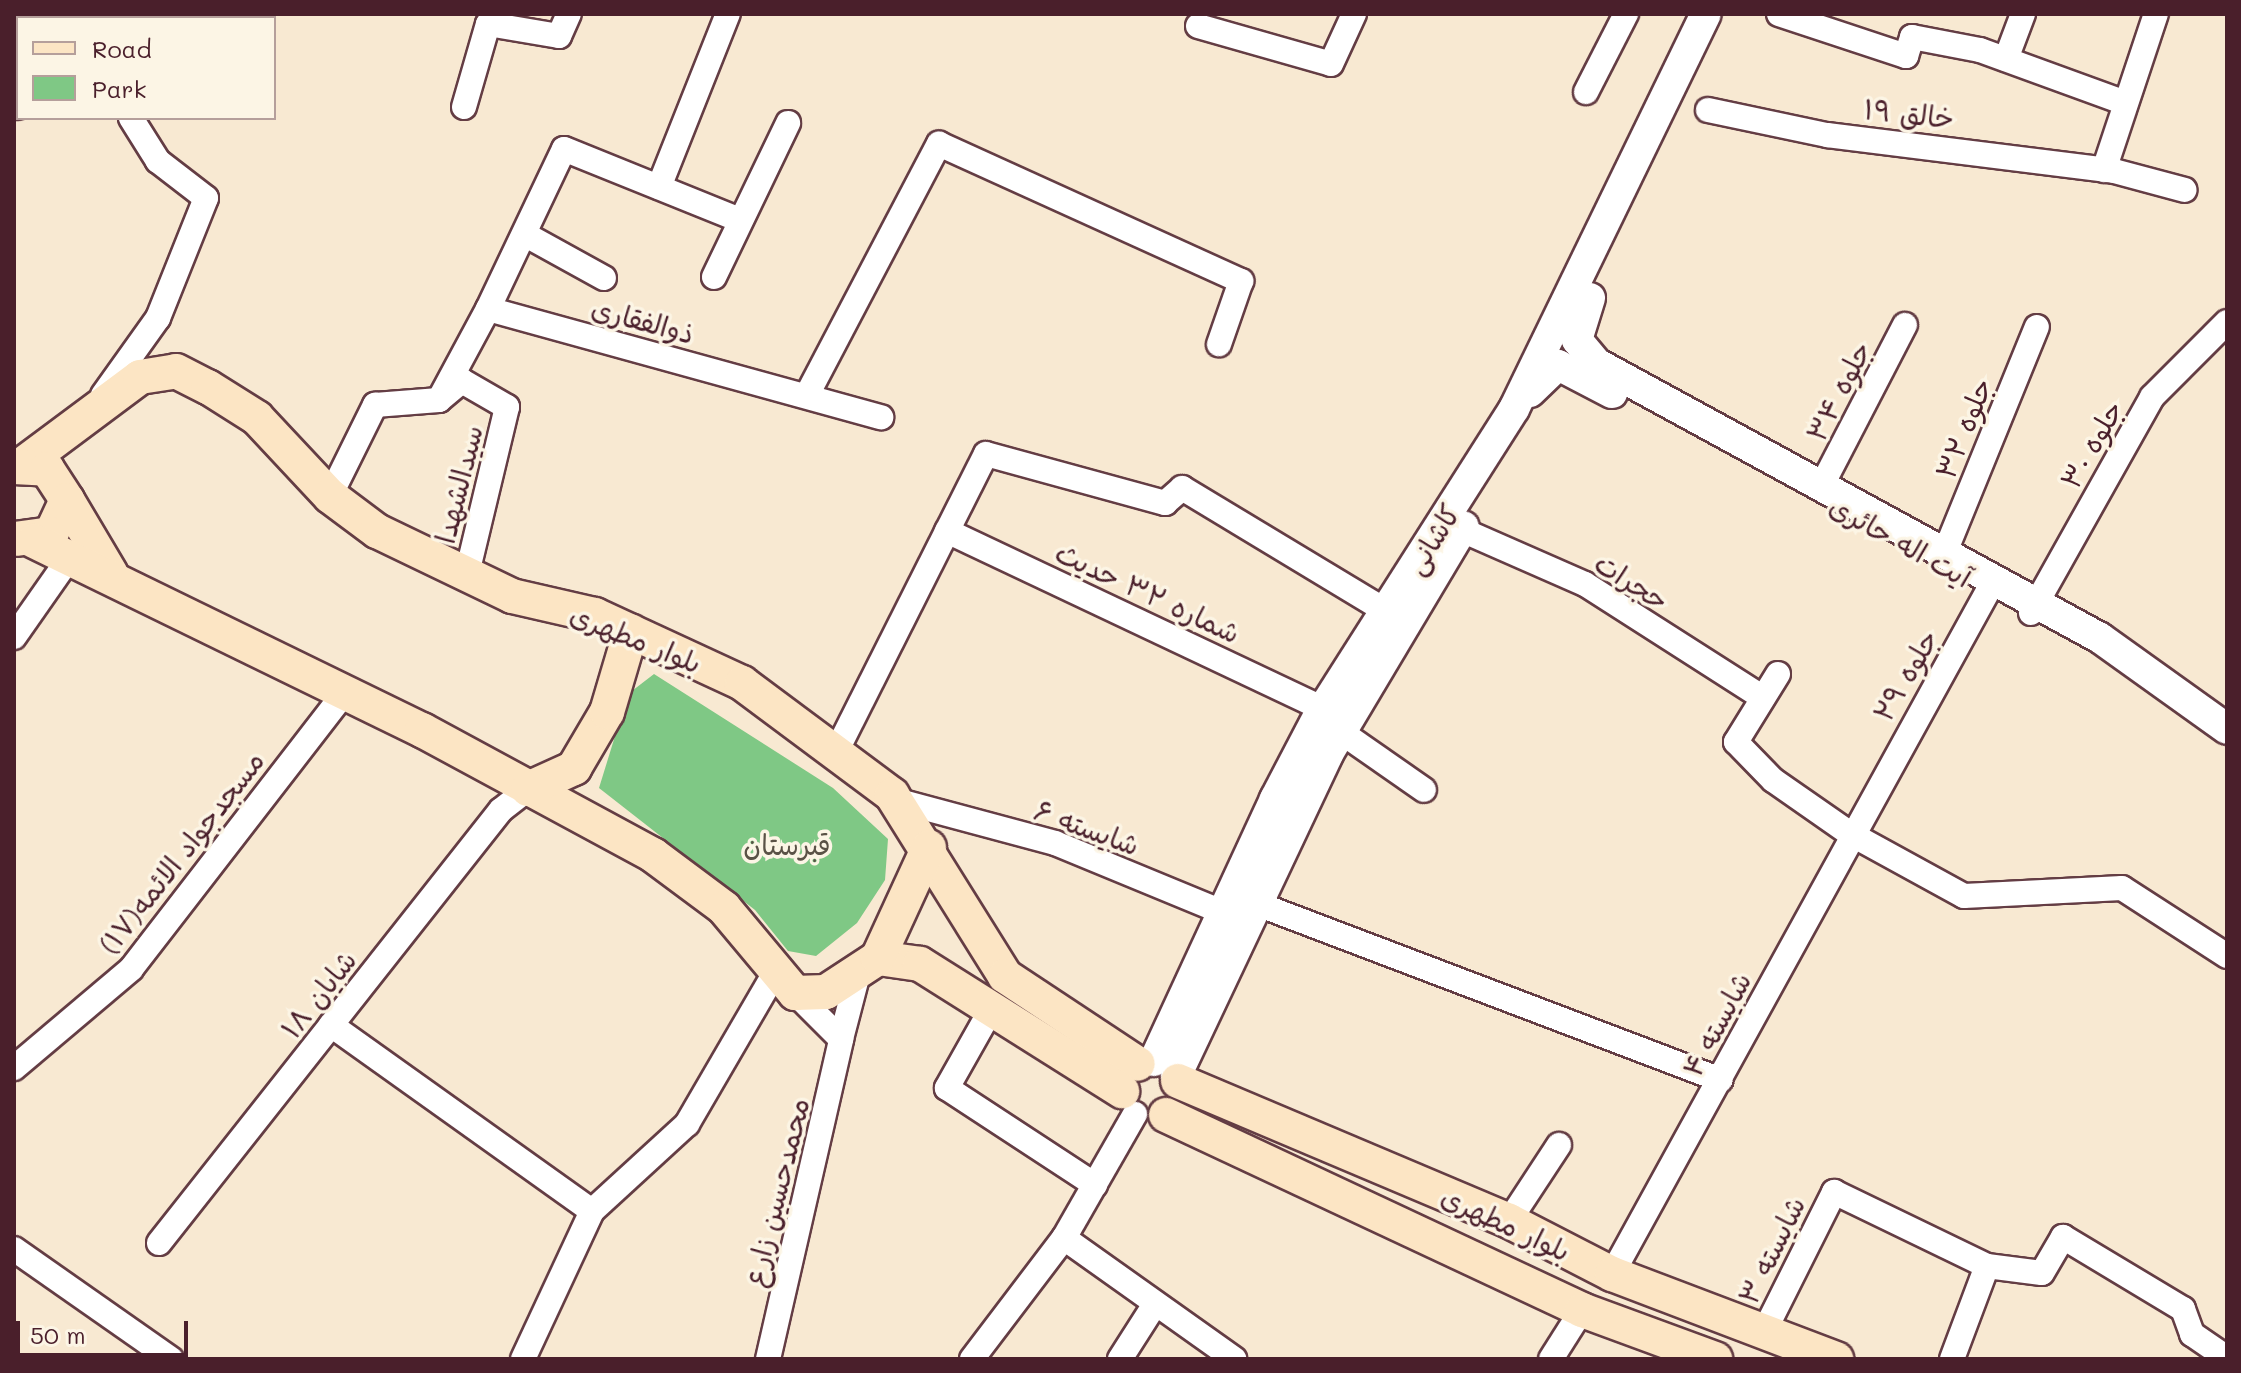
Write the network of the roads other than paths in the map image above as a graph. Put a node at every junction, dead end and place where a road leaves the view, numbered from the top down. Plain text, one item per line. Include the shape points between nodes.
1 (569, 14) edge
2 (728, 14) edge
3 (1354, 14) edge
4 (1626, 14) edge
5 (1706, 14) edge
6 (1725, 14) edge
7 (1779, 14) edge
8 (2023, 14) edge
9 (2156, 14) edge
10 (1198, 26) dead end
11 (2006, 59) junction
12 (1586, 92) dead end
13 (2123, 102) junction
14 (464, 107) dead end
15 (1708, 110) dead end
16 (132, 120) edge
17 (788, 123) dead end
18 (2109, 170) junction
19 (659, 187) junction
20 (2185, 190) dead end
21 (740, 220) junction
22 (526, 235) junction
23 (714, 277) dead end
24 (604, 278) dead end
25 (1577, 288) junction
26 (488, 309) junction
27 (2227, 322) edge
28 (1905, 325) dead end
29 (1577, 327) junction
30 (2037, 327) dead end
31 (1219, 344) dead end
32 (1558, 365) junction
33 (807, 395) junction
34 (439, 400) junction
35 (95, 407) junction
36 (1514, 409) junction
37 (881, 417) dead end
38 (18, 466) edge
39 (1823, 483) junction
40 (330, 496) junction
41 (67, 500) junction
42 (1462, 530) junction
43 (947, 531) junction
44 (24, 540) edge
45 (1945, 552) junction
46 (70, 557) junction
47 (111, 574) junction
48 (467, 574) junction
49 (1992, 584) junction
50 (2033, 608) junction
51 (1386, 611) junction
52 (631, 631) junction
53 (14, 637) edge
54 (1778, 674) dead end
55 (345, 692) junction
56 (1763, 698) junction
57 (1332, 720) junction
58 (2227, 729) edge
59 (2227, 745) edge
60 (834, 756) junction
61 (528, 789) junction
62 (1424, 790) dead end
63 (895, 800) junction
64 (1869, 801) joint
65 (1849, 833) junction
66 (929, 847) junction
67 (1255, 903) junction
68 (1222, 912) junction
69 (2227, 956) edge
70 (869, 964) junction
71 (785, 983) junction
72 (992, 1008) junction
73 (331, 1025) junction
74 (841, 1039) junction
75 (19, 1050) edge
76 (1720, 1080) junction
77 (1153, 1086) junction
78 (1559, 1145) dead end
79 (1095, 1185) junction
80 (592, 1211) junction
81 (1509, 1221) junction
82 (1064, 1238) junction
83 (159, 1243) dead end
84 (14, 1249) edge
85 (1987, 1266) junction
86 (1612, 1274) junction
87 (1155, 1304) junction
88 (1582, 1310) junction
89 (1763, 1334) junction
90 (2227, 1358) edge
91 (171, 1359) edge
92 (523, 1359) edge
93 (768, 1359) edge
94 (972, 1359) edge
95 (1120, 1359) edge
96 (1234, 1359) edge
97 (1551, 1359) edge
98 (1715, 1359) edge
99 (1836, 1359) edge
100 (1952, 1359) edge

1 - 14 street via 559,36 488,24
2 - 19 street
3 - 10 street via 1331,64
4 - 12 street
5 - 25 street, کاشانی
6 - 29 street, کاشانی
7 - 11 street via 1906,56 1912,37
8 - 11 street
9 - 13 street
11 - 13 street
13 - 18 street
15 - 18 street, خالق ۱۹ via 1827,135
16 - 35 street via 158,161 206,198 158,318
17 - 21 street
18 - 20 street, خالق ۱۹
19 - 21 street
19 - 22 street via 564,149
21 - 23 street
22 - 24 street
22 - 26 street
25 - 29 street
25 - 36 street, کاشانی
26 - 33 street, ذوالفقاری
26 - 34 street
27 - 50 street, جلوه ۳۰ via 2152,397
28 - 39 street, جلوه ۳۴
29 - 32 street, کاشانی
29 - 39 street, آیت اله حائری via 1583,351 1619,378
30 - 45 street, جلوه ۳۲
31 - 33 street via 1241,281 939,144
32 - 36 street
32 - 42 street, کاشانی
32 - 49 street, آیت اله حائری
33 - 37 street, ذوالفقاری
34 - 40 street via 375,405
34 - 48 street, سیدالشهدا via 462,381 507,407
35 - 38 main road, بلوار مطهری
35 - 40 main road, بلوار مطهری via 140,377 176,371 257,418
36 - 51 street, کاشانی
38 - 41 main road via 57,477
39 - 45 street, آیت اله حائری
40 - 48 main road, بلوار مطهری via 377,531
41 - 44 main road via 58,527
41 - 47 main road
42 - 56 street, حجرات via 1585,584
42 - 57 street, کاشانی
43 - 51 street via 986,454 1165,503 1182,488
43 - 57 street, شماره ۳۲ حدیث
43 - 60 street
44 - 46 main road
45 - 49 street, آیت اله حائری
46 - 47 main road
46 - 53 street
47 - 55 main road
48 - 52 main road, بلوار مطهری
49 - 50 street, آیت اله حائری
49 - 64 street, جلوه ۲۹
50 - 58 street, آیت اله حائری via 2178,690
50 - 59 street, آیت اله حائری via 2176,703
51 - 57 street, کاشانی
52 - 60 main road, بلوار مطهری via 742,683
52 - 61 main road via 607,712 574,768
54 - 56 street
55 - 61 main road
55 - 75 street, مسجدجواد الائمه(۱۷) via 131,969
56 - 65 street via 1736,742 1773,780
57 - 62 street, شماره ۳۲ حدیث
57 - 67 street, کاشانی
57 - 68 street, کاشانی
60 - 63 main road, بلوار مطهری
61 - 71 main road via 653,855 724,908
61 - 73 street, شایان ۱۸ via 501,810
63 - 66 main road, بلوار مطهری
63 - 68 street, شایسته ۶ via 1055,843
64 - 65 street, شایسته ۴
65 - 69 street via 1964,896 2122,888
65 - 76 street, شایسته ۴ via 1811,920
66 - 70 main road
66 - 77 main road, بلوار مطهری via 1005,976
67 - 68 street
67 - 76 street
67 - 77 street, کاشانی
68 - 77 street, کاشانی
70 - 71 main road via 826,992
70 - 72 main road, بلوار مطهری via 920,964
70 - 74 street, محمدحسین زارع
71 - 74 street
71 - 80 street via 687,1124
72 - 77 main road, بلوار مطهری
72 - 79 street via 947,1088
73 - 80 street
73 - 83 street, شایان ۱۸
74 - 93 street, محمدحسین زارع
76 - 86 street, شایسته ۴
77 - 79 street
77 - 81 main road, بلوار مطهری
77 - 88 main road, بلوار مطهری
78 - 81 street
79 - 82 street
80 - 92 street
81 - 86 main road, بلوار مطهری
82 - 87 street
82 - 94 street
84 - 91 street
85 - 89 street, شایسته ۳ via 1834,1192
85 - 90 street via 2042,1273 2063,1237 2183,1309 2192,1334
85 - 100 street
86 - 89 main road, بلوار مطهری
87 - 95 street
87 - 96 street
88 - 97 street
88 - 98 main road, بلوار مطهری
89 - 99 main road, بلوار مطهری

